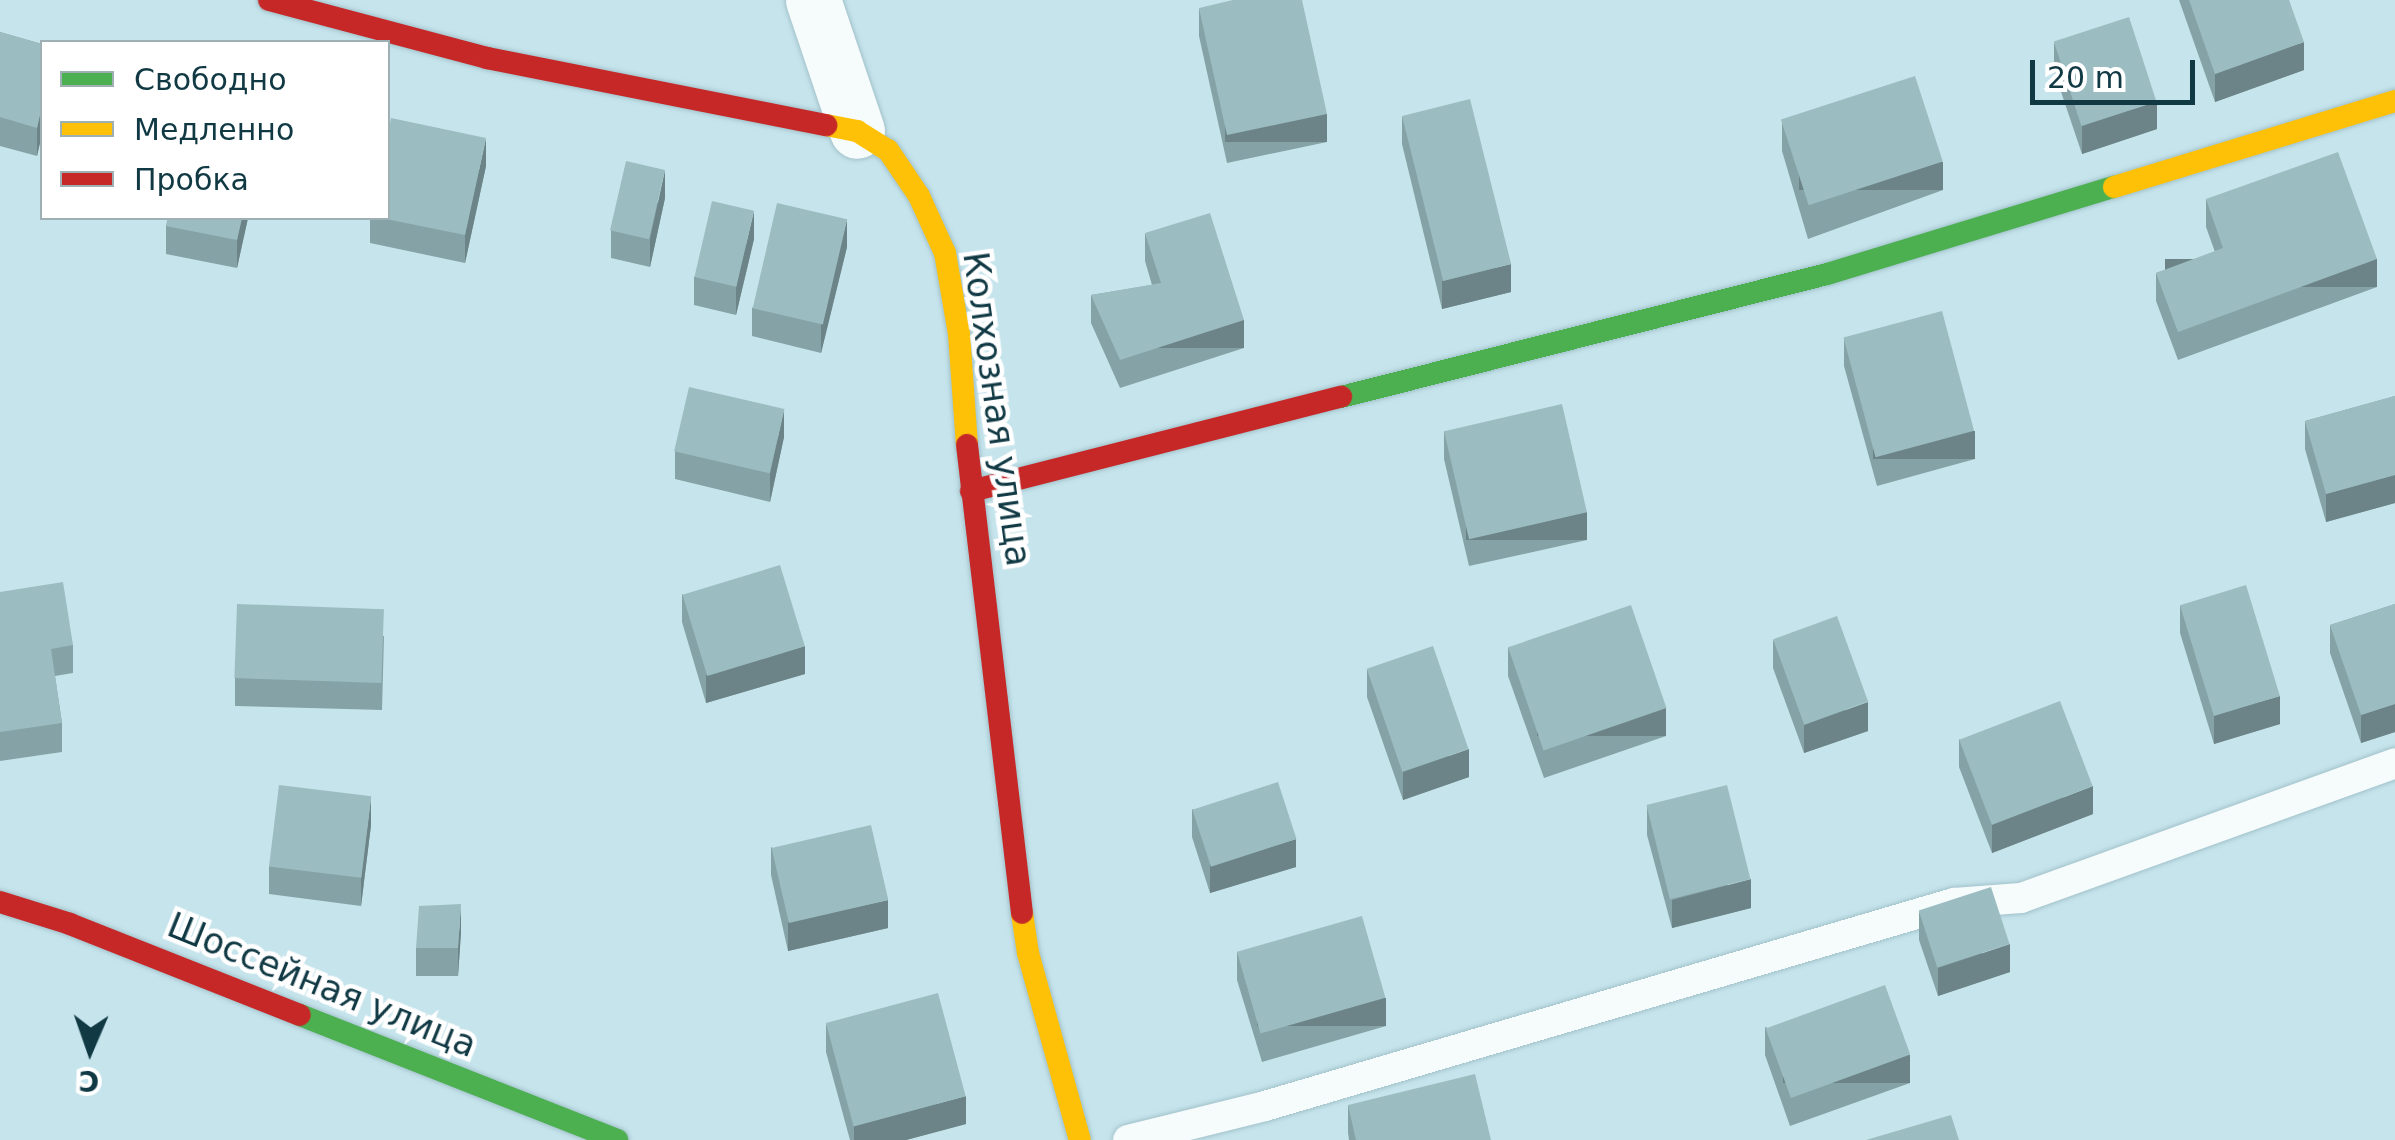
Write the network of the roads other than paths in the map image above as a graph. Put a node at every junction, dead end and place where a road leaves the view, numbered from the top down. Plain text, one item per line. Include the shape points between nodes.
1 (269, 0) edge
2 (812, 0) edge
3 (2395, 101) edge
4 (857, 131) junction
5 (971, 492) junction
6 (2395, 763) edge
7 (0, 902) edge
8 (617, 1140) edge
9 (1080, 1140) edge
10 (1128, 1140) edge

1 - 4 street, Колхозная улица via 486,58
2 - 4 street
3 - 5 street via 1827,274
4 - 5 street, Колхозная улица via 888,150 946,253 960,334
5 - 9 street, Колхозная улица via 1028,953
6 - 10 lane via 2021,898 1954,902 1265,1106
7 - 8 street, Шоссейная улица

